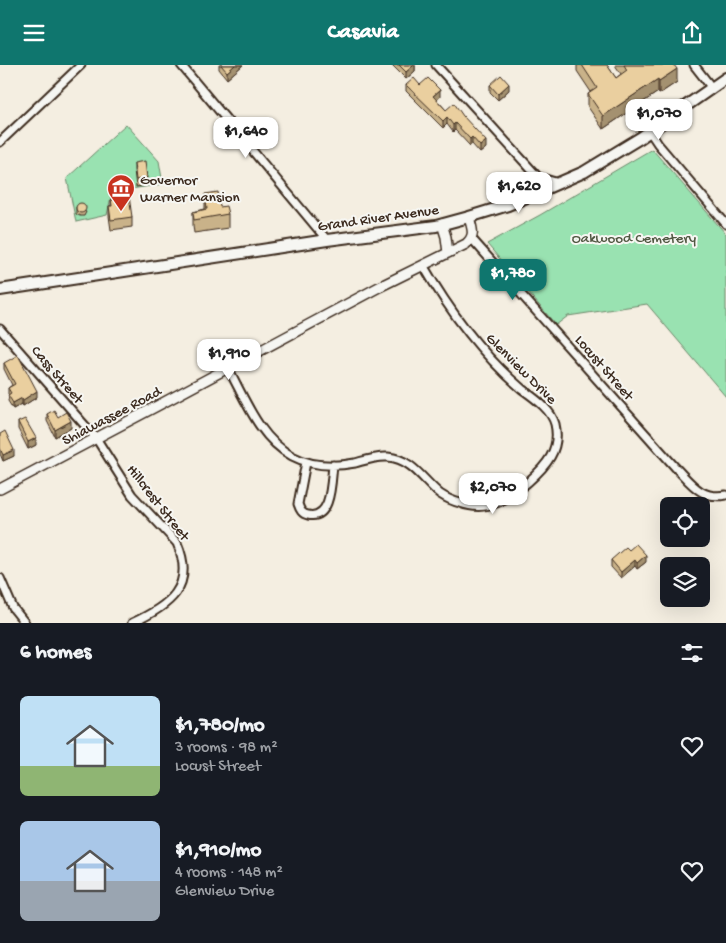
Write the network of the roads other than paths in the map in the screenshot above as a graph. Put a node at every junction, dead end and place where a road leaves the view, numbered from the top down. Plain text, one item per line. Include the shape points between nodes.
1 (81, 65) edge
2 (181, 65) edge
3 (436, 65) edge
4 (694, 65) edge
5 (726, 78) edge
6 (712, 88) junction
7 (650, 132) junction
8 (0, 142) edge
9 (560, 183) junction
10 (469, 217) junction
11 (442, 224) junction
12 (726, 224) edge
13 (472, 239) junction
14 (327, 240) junction
15 (448, 253) junction
16 (423, 265) junction
17 (0, 290) edge
18 (2, 333) edge
19 (228, 368) junction
20 (96, 438) junction
21 (306, 462) junction
22 (333, 465) junction
23 (0, 489) edge
24 (726, 495) edge
25 (0, 579) edge
26 (25, 623) edge
27 (132, 623) edge

1 - 8 street
2 - 14 street
3 - 9 street via 538,177
4 - 6 street
5 - 6 main road, Grand River Avenue
6 - 7 main road, Grand River Avenue
7 - 9 main road, Grand River Avenue
7 - 12 street
9 - 10 main road, Grand River Avenue
10 - 11 main road, Grand River Avenue
10 - 13 street
11 - 14 main road, Grand River Avenue
11 - 15 street
13 - 15 street, Shiawassee Road
13 - 24 street, Locust Street via 691,483 705,495
14 - 17 main road, Grand River Avenue
15 - 16 street, Shiawassee Road
16 - 19 street, Shiawassee Road
16 - 22 street, Glenview Drive via 445,304 467,332 546,409 554,422 557,439 553,455 543,469 509,498 484,507 447,499 412,466 401,460 372,458
18 - 20 street, Cass Street
19 - 20 street, Shiawassee Road
19 - 21 street, Glenview Drive via 266,434 275,444
20 - 23 street, Shiawassee Road
20 - 27 street, Hillcrest Street via 132,495 173,538 181,551 184,578 176,593 164,605
21 - 22 street, Glenview Drive
21 - 22 street via 298,504 305,515 312,516 323,511 327,504
25 - 26 street via 13,608

